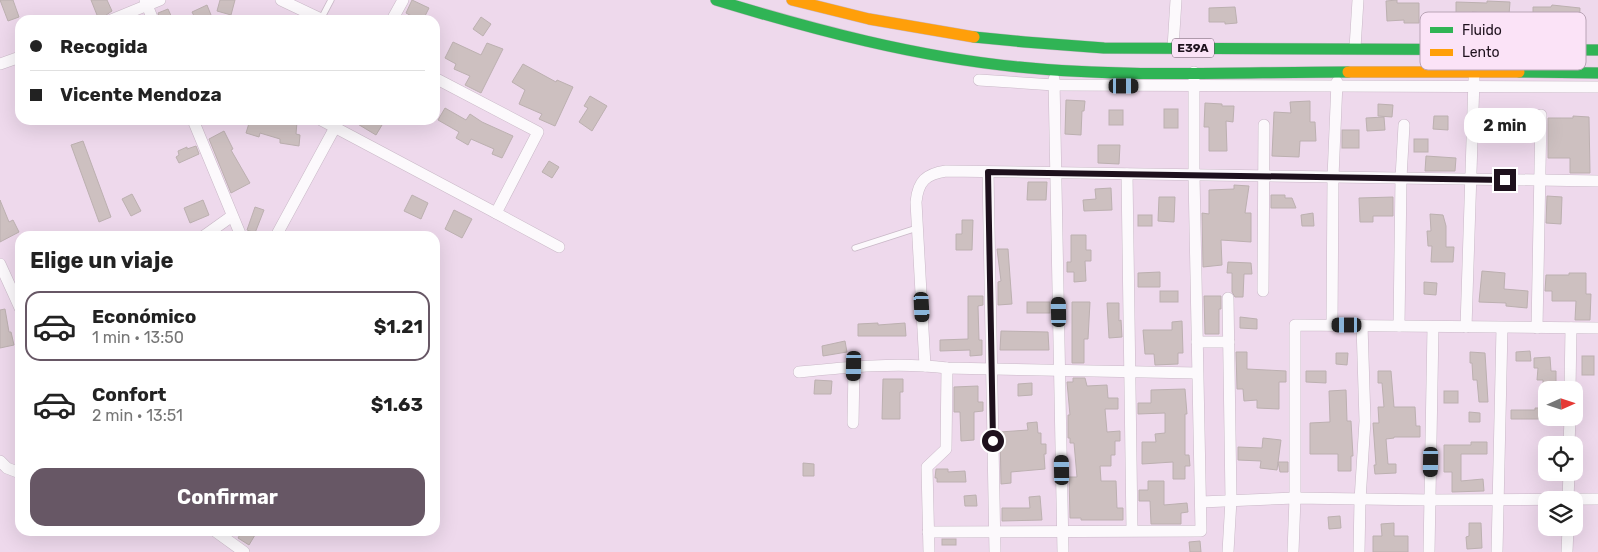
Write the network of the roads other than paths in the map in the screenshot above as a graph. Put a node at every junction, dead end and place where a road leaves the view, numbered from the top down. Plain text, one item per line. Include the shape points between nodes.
1 (160, 0) edge
2 (281, 0) edge
3 (331, 0) edge
4 (403, 0) edge
5 (716, 0) edge
6 (792, 0) edge
7 (1176, 0) edge
8 (1358, 0) edge
9 (146, 3) edge
10 (121, 15) edge
11 (151, 15) edge
12 (312, 15) edge
13 (324, 15) edge
14 (395, 15) edge
15 (1173, 48) junction
16 (1355, 48) junction
17 (1420, 49) edge
18 (15, 60) edge
19 (0, 64) edge
20 (1054, 69) junction
21 (1194, 72) junction
22 (1337, 72) junction
23 (1474, 72) junction
24 (1598, 72) edge
25 (979, 80) dead end
26 (440, 81) edge
27 (1054, 85) junction
28 (1194, 86) junction
29 (1474, 86) junction
30 (1336, 87) junction
31 (1598, 87) edge
32 (1541, 115) dead end
33 (195, 125) edge
34 (336, 125) edge
35 (339, 125) edge
36 (1264, 125) dead end
37 (1404, 125) dead end
38 (988, 172) junction
39 (1056, 174) junction
40 (1127, 174) junction
41 (1194, 175) junction
42 (1263, 175) junction
43 (1333, 177) junction
44 (1401, 178) junction
45 (1470, 180) junction
46 (1540, 180) junction
47 (1598, 181) edge
48 (496, 213) junction
49 (232, 216) junction
50 (918, 228) junction
51 (211, 231) edge
52 (239, 231) edge
53 (279, 231) edge
54 (559, 247) dead end
55 (855, 248) dead end
56 (0, 264) edge
57 (1263, 291) dead end
58 (15, 297) edge
59 (1228, 298) dead end
60 (1332, 325) junction
61 (1362, 325) junction
62 (1399, 326) junction
63 (1433, 327) junction
64 (1466, 327) junction
65 (1502, 328) junction
66 (1538, 328) junction
67 (1571, 328) junction
68 (1598, 328) edge
69 (1197, 342) junction
70 (1229, 342) junction
71 (854, 366) junction
72 (925, 366) junction
73 (948, 368) junction
74 (991, 369) junction
75 (1060, 371) junction
76 (799, 372) dead end
77 (1129, 372) junction
78 (1197, 373) junction
79 (1570, 381) edge
80 (853, 423) dead end
81 (0, 461) edge
82 (15, 472) edge
83 (1295, 498) junction
84 (1598, 499) edge
85 (1231, 500) junction
86 (1360, 500) junction
87 (1430, 500) junction
88 (1499, 500) junction
89 (1538, 500) edge
90 (1583, 500) edge
91 (1201, 502) junction
92 (1063, 530) junction
93 (1132, 530) junction
94 (994, 531) junction
95 (928, 532) junction
96 (222, 536) edge
97 (1568, 536) edge
98 (244, 552) edge
99 (929, 552) edge
100 (995, 552) edge
101 (1063, 552) edge
102 (1228, 552) edge
103 (1293, 552) edge
104 (1359, 552) edge
105 (1429, 552) edge
106 (1498, 552) edge
107 (1567, 552) edge

1 - 9 street
2 - 12 street
3 - 13 lane
4 - 14 street
5 - 20 main road, E39A via 774,19 881,44 985,62
6 - 15 main road, E39A via 944,34 1104,48
7 - 15 street
8 - 16 street
9 - 10 street
9 - 11 street
15 - 16 main road, E39A
16 - 17 main road, E39A
18 - 19 street
20 - 21 main road, E39A
20 - 27 street
21 - 22 main road, E39A
21 - 28 street
22 - 23 main road, E39A
22 - 30 street
23 - 24 main road, E39A
23 - 29 street
25 - 27 street
26 - 48 street via 538,132
27 - 28 street
27 - 39 street
28 - 30 street
28 - 41 street
29 - 30 street
29 - 31 street
29 - 45 street
30 - 43 street
32 - 46 street
33 - 49 street
34 - 53 street
35 - 48 street
36 - 42 street
37 - 44 street
38 - 39 street
38 - 50 street via 946,171 927,177 917,192
38 - 74 street
39 - 40 street
39 - 75 street
40 - 41 street
40 - 77 street
41 - 42 street
41 - 69 street
42 - 43 street
42 - 57 street
43 - 44 street
43 - 60 street
44 - 45 street
44 - 62 street
45 - 46 street
45 - 64 street
46 - 47 street
46 - 66 street
48 - 54 street
49 - 51 street
49 - 52 street
50 - 55 lane
50 - 72 street
56 - 58 street
59 - 70 street
60 - 61 street
60 - 83 street via 1295,325
61 - 62 street
61 - 86 street via 1365,421
62 - 63 street
63 - 64 street
63 - 87 street
64 - 65 street
65 - 66 street
65 - 88 street
66 - 67 street
67 - 68 street
67 - 79 street
69 - 70 street
69 - 78 street
70 - 85 street
71 - 72 street
71 - 76 street
71 - 80 street
72 - 73 street
73 - 74 street
73 - 95 street via 946,449 927,466
74 - 75 street
74 - 94 street
75 - 77 street
75 - 92 street
77 - 78 street
77 - 93 street
78 - 91 street
81 - 82 street
83 - 85 street
83 - 86 street
83 - 103 street
84 - 90 street
85 - 91 street
85 - 102 street
86 - 87 street
86 - 104 street
87 - 88 street
87 - 105 street
88 - 89 street
88 - 106 street
91 - 93 street via 1202,530
92 - 93 street
92 - 94 street
92 - 101 street
94 - 95 street
94 - 100 street
95 - 99 street
96 - 98 street
97 - 107 street

